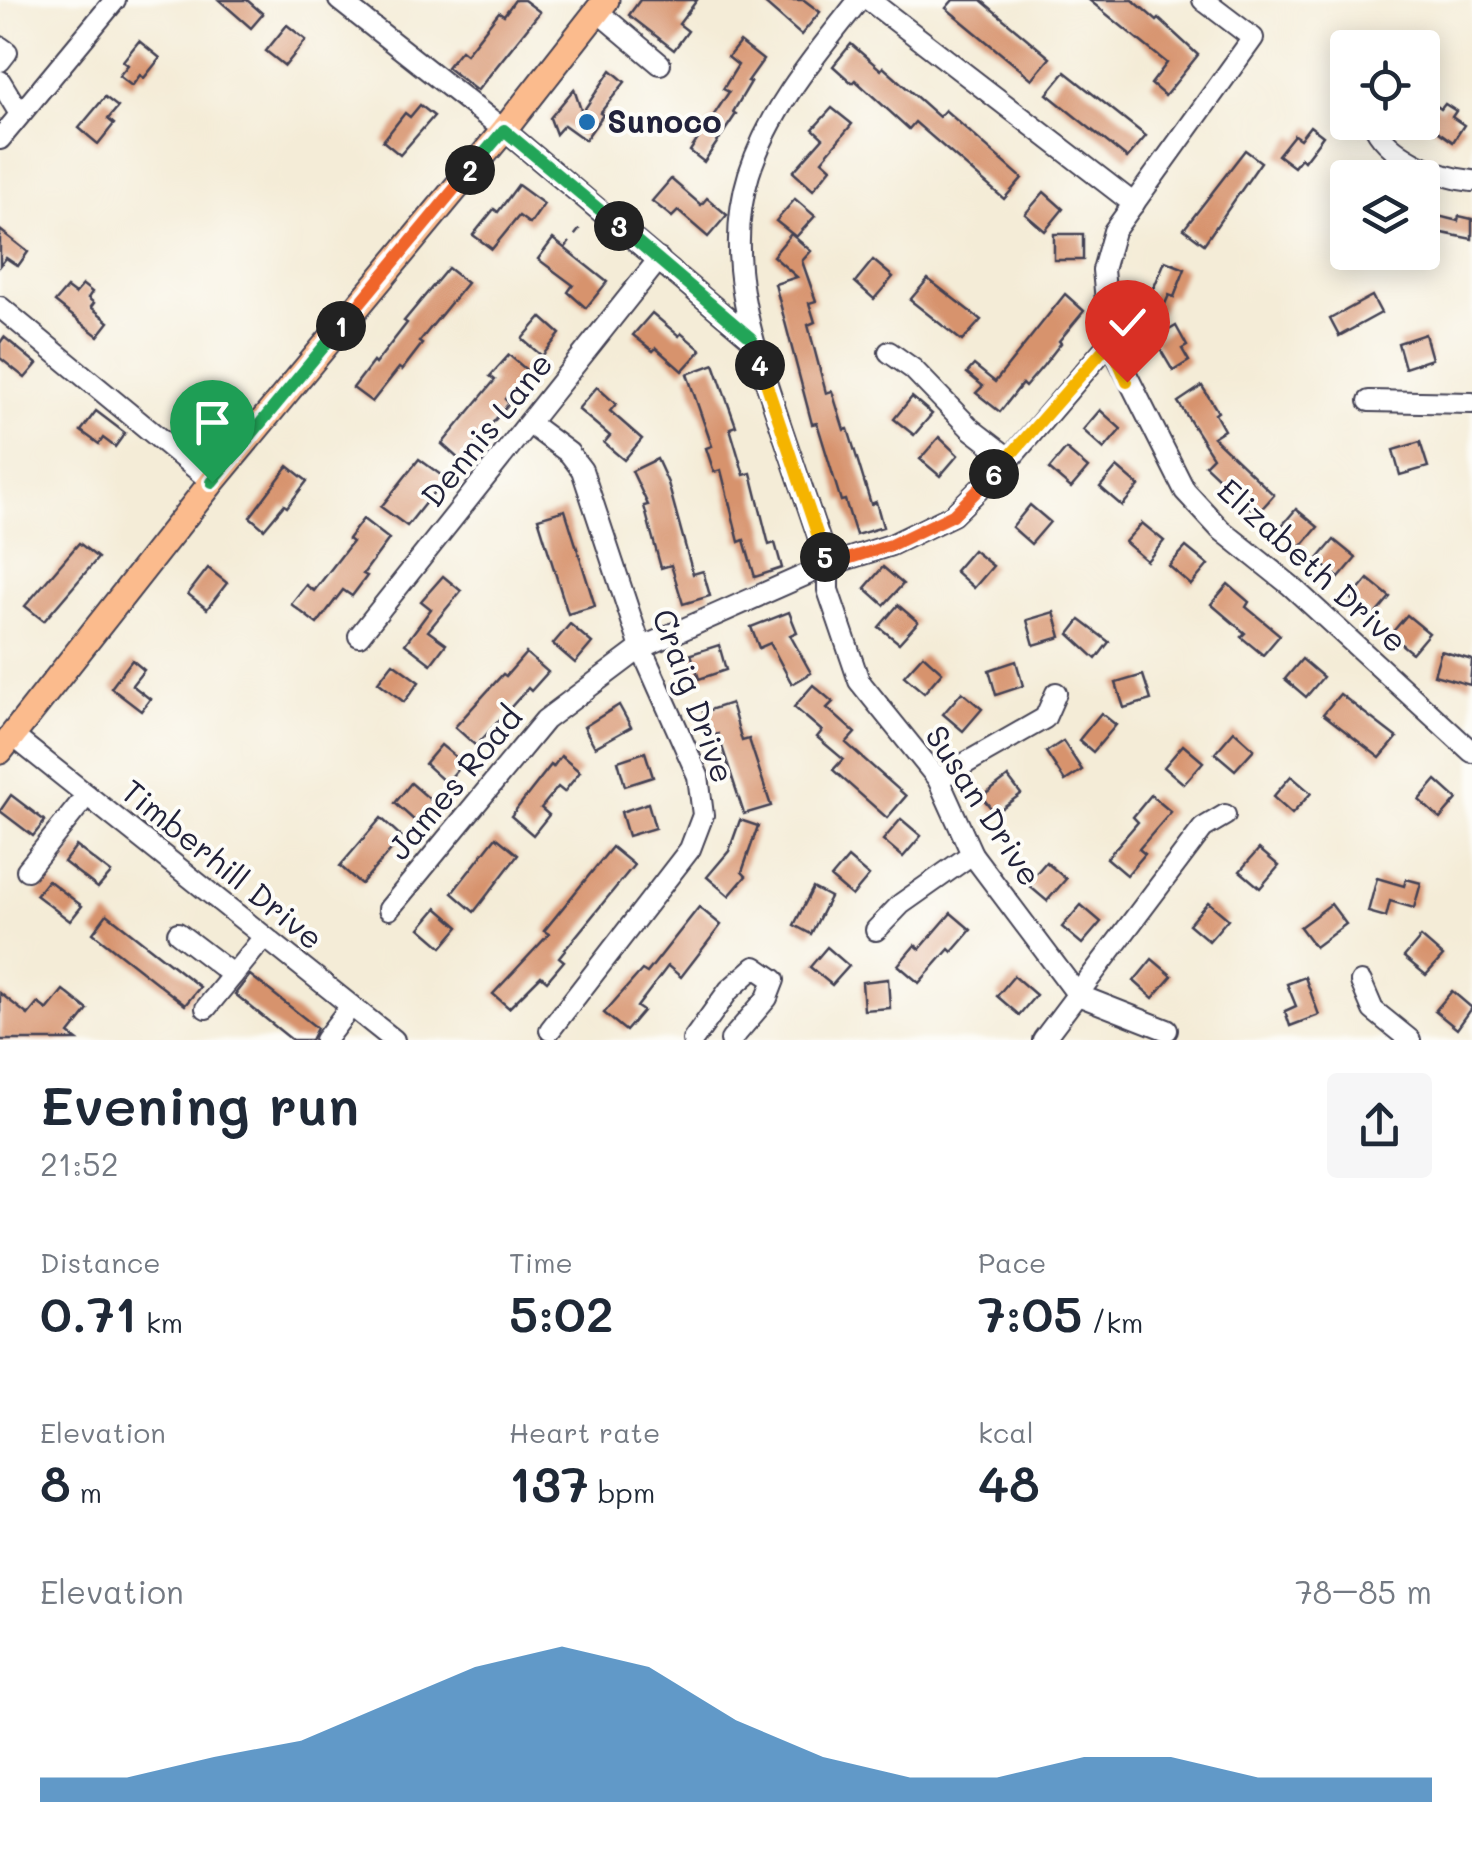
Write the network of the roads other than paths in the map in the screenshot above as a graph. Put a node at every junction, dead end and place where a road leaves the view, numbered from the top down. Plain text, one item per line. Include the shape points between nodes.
1 (115, 0) edge
2 (858, 0) edge
3 (869, 0) edge
4 (1203, 0) edge
5 (353, 4) edge
6 (601, 6) edge
7 (0, 46) edge
8 (0, 61) edge
9 (660, 64) dead end
10 (0, 80) edge
11 (20, 114) junction
12 (504, 130) junction
13 (0, 139) edge
14 (1386, 140) edge
15 (1472, 180) edge
16 (1134, 204) junction
17 (659, 260) junction
18 (0, 307) edge
19 (751, 338) junction
20 (1110, 342) junction
21 (889, 352) dead end
22 (1370, 401) dead end
23 (1472, 403) edge
24 (530, 424) junction
25 (1010, 458) junction
26 (212, 482) junction
27 (828, 565) junction
28 (359, 636) dead end
29 (641, 648) junction
30 (1056, 693) dead end
31 (6, 744) edge
32 (1472, 752) edge
33 (938, 778) junction
34 (86, 795) junction
35 (1226, 814) dead end
36 (972, 854) junction
37 (27, 870) dead end
38 (389, 908) dead end
39 (876, 930) dead end
40 (178, 933) dead end
41 (264, 937) junction
42 (233, 975) junction
43 (1362, 982) dead end
44 (1078, 995) junction
45 (351, 1006) junction
46 (206, 1008) dead end
47 (550, 1030) dead end
48 (1166, 1030) dead end
49 (324, 1040) edge
50 (394, 1040) edge
51 (692, 1040) edge
52 (731, 1040) edge
53 (1043, 1040) edge
54 (1410, 1040) edge

1 - 11 street
2 - 19 street, Susan Drive via 806,67 749,174 739,273
3 - 16 street
4 - 16 street, Elizabeth Drive via 1253,38
5 - 12 street
6 - 9 street
6 - 12 main road
7 - 8 street via 7,52
10 - 11 street
11 - 13 street
12 - 17 street
12 - 26 main road
14 - 15 street via 1430,168
16 - 20 street, Elizabeth Drive via 1114,230 1103,270
17 - 19 street
17 - 24 street, Dennis Lane
18 - 26 street
19 - 27 street, Susan Drive
20 - 25 street, James Road
20 - 32 street, Elizabeth Drive via 1185,491
21 - 25 street
22 - 23 street
24 - 28 street, Dennis Lane
24 - 29 street, Craig Drive via 582,470
25 - 27 street, James Road via 953,515
26 - 31 main road
27 - 29 street, James Road
27 - 33 street, Susan Drive via 828,590 859,681
29 - 38 street, James Road via 545,720
29 - 47 street, Craig Drive via 698,776 703,815 690,849
30 - 33 street via 1045,718
31 - 34 street, Timberhill Drive
33 - 36 street, Susan Drive
34 - 37 street
34 - 41 street, Timberhill Drive
35 - 44 street via 1202,828
36 - 39 street
36 - 44 street, Susan Drive
40 - 42 street
41 - 42 street
41 - 45 street, Timberhill Drive
42 - 46 street
43 - 54 street via 1373,1010
44 - 48 street
44 - 53 street
45 - 49 street
45 - 50 street, Timberhill Drive
51 - 52 street via 755,967 774,980

